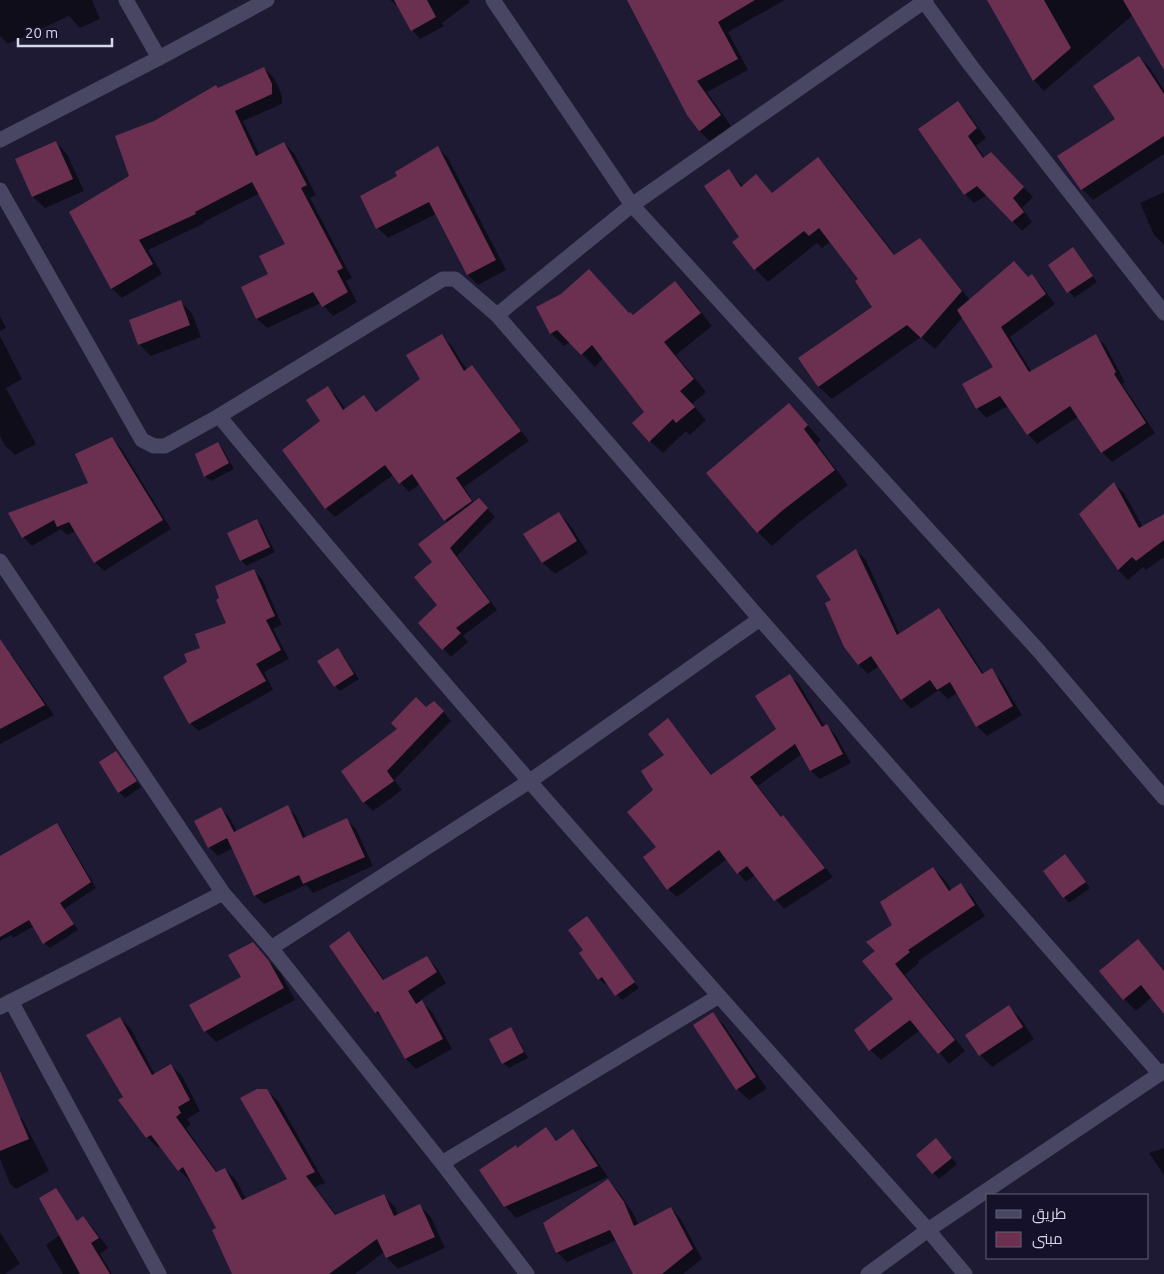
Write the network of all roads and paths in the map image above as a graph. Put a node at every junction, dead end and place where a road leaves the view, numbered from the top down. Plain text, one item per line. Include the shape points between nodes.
1 (126, 0) edge
2 (267, 0) edge
3 (493, 0) edge
4 (924, 1) edge
5 (159, 58) junction
6 (0, 140) edge
7 (0, 190) edge
8 (632, 205) junction
9 (1164, 314) edge
10 (497, 316) junction
11 (219, 416) junction
12 (0, 561) edge
13 (760, 619) junction
14 (530, 781) junction
15 (1164, 798) edge
16 (223, 893) junction
17 (270, 948) junction
18 (719, 996) junction
19 (5, 1004) edge
20 (1162, 1072) edge
21 (442, 1163) junction
22 (928, 1230) junction
23 (159, 1274) edge
24 (526, 1274) edge
25 (868, 1274) edge
26 (965, 1274) edge

1 - 5 street
2 - 5 street
3 - 8 street
4 - 8 street
4 - 9 street
5 - 6 street
7 - 11 street via 142,440 154,446 166,446
8 - 10 street
8 - 15 street via 1038,650
10 - 11 street via 455,279 443,279
10 - 13 street
11 - 14 street via 323,542
12 - 16 street
13 - 14 street
13 - 20 street
14 - 17 street
14 - 18 street
16 - 17 street
16 - 19 street
17 - 21 street
18 - 21 street
18 - 22 street
19 - 23 street
20 - 22 street
21 - 24 street
22 - 25 street
22 - 26 street

